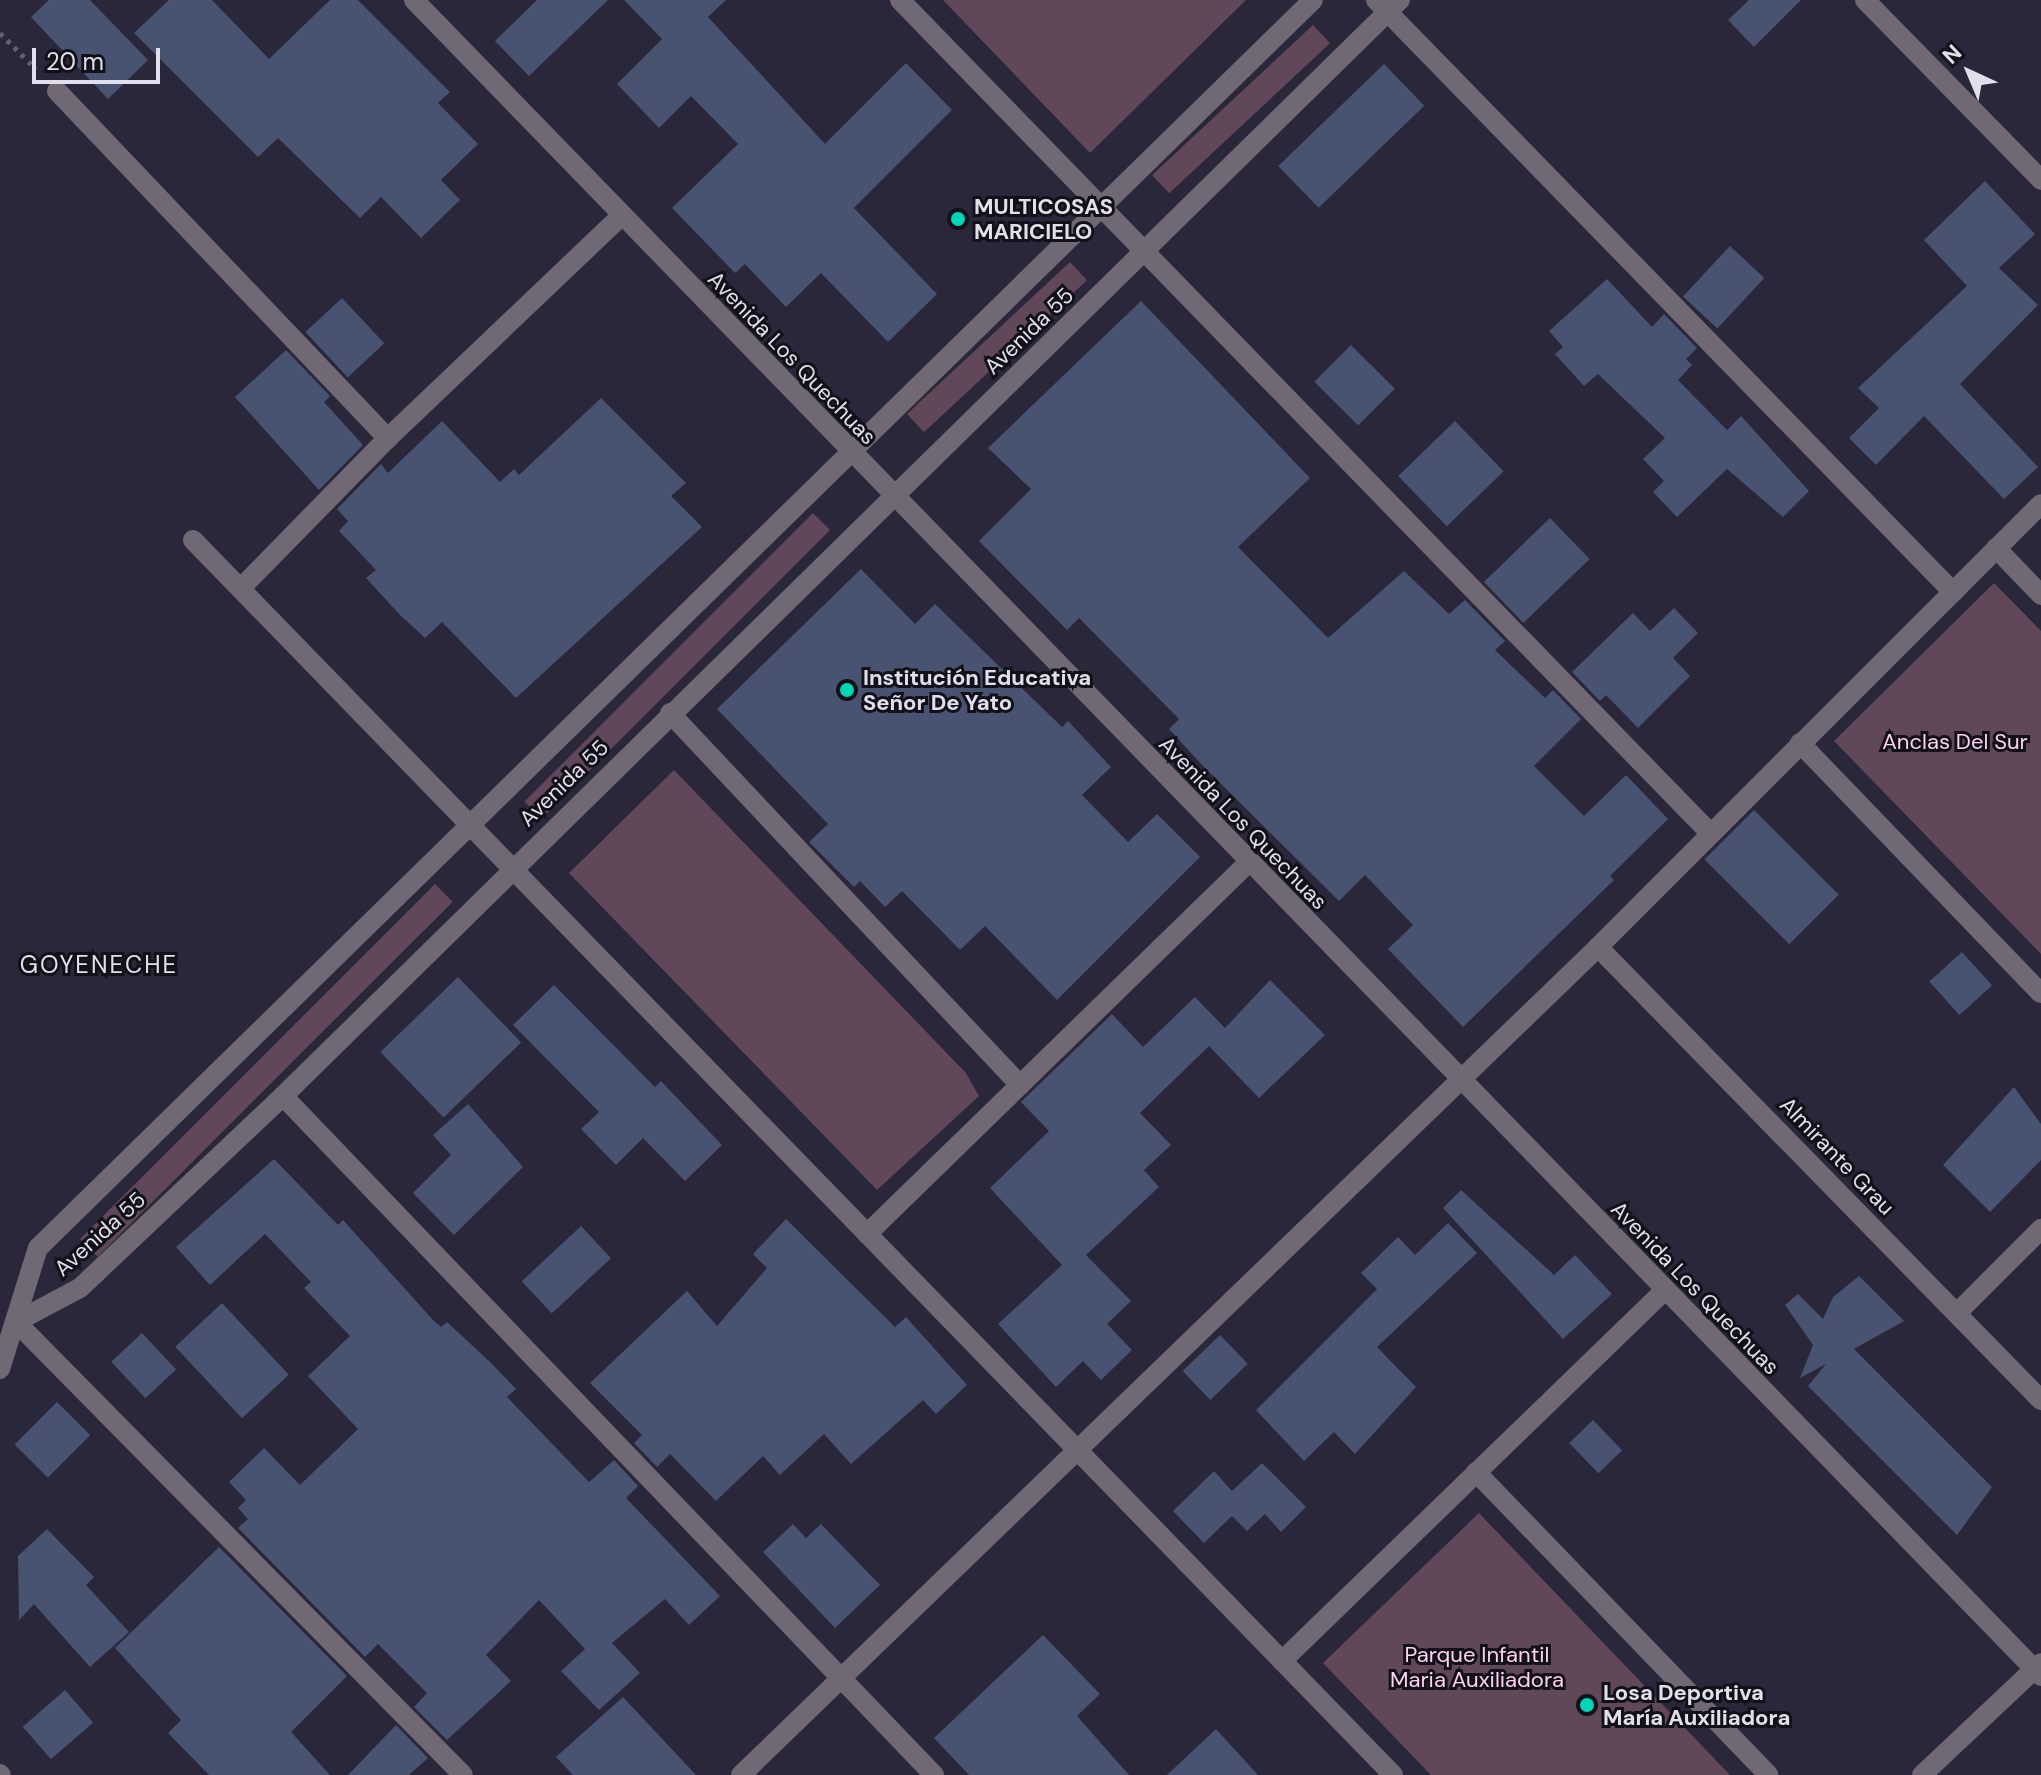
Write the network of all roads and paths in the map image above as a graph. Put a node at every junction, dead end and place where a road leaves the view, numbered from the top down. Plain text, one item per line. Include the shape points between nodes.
1 (414, 0) edge
2 (900, 0) edge
3 (1313, 0) edge
4 (1865, 0) edge
5 (1388, 4) edge
6 (0, 33) edge
7 (57, 91) joint
8 (2041, 180) edge
9 (1102, 208) junction
10 (622, 215) junction
11 (1146, 252) junction
12 (388, 438) junction
13 (849, 451) junction
14 (893, 494) junction
15 (2041, 504) edge
16 (193, 540) dead end
17 (1996, 548) junction
18 (241, 588) junction
19 (1953, 592) junction
20 (2041, 595) edge
21 (670, 713) junction
22 (1800, 743) junction
23 (469, 823) junction
24 (1710, 833) junction
25 (1248, 863) junction
26 (512, 867) junction
27 (1598, 947) junction
28 (2041, 993) edge
29 (1457, 1079) junction
30 (1020, 1085) junction
31 (283, 1096) junction
32 (2041, 1229) edge
33 (867, 1234) junction
34 (1664, 1291) junction
35 (1957, 1313) junction
36 (16, 1322) junction
37 (0, 1369) edge
38 (2041, 1400) edge
39 (1078, 1453) junction
40 (1476, 1472) junction
41 (1282, 1661) junction
42 (2039, 1669) edge
43 (841, 1681) junction
44 (463, 1775) edge
45 (741, 1775) edge
46 (934, 1775) edge
47 (1393, 1775) edge
48 (1769, 1775) edge
49 (1922, 1775) edge

1 - 10 street, Avenida Los Quechuas
2 - 9 street
3 - 9 street, Avenida 55
4 - 8 street
5 - 11 street, Avenida 55
5 - 19 street
6 - 7 path
7 - 12 street
9 - 11 street
9 - 13 street, Avenida 55
10 - 12 street
10 - 13 street, Avenida Los Quechuas
11 - 14 street, Avenida 55
11 - 24 street
12 - 18 street
13 - 14 street, Avenida Los Quechuas
13 - 23 street, Avenida 55
14 - 21 street, Avenida 55
14 - 25 street, Avenida Los Quechuas
15 - 17 street
16 - 18 street
17 - 19 street
17 - 20 street
18 - 23 street
19 - 22 street
21 - 26 street, Avenida 55
21 - 30 street
22 - 24 street
22 - 28 street
23 - 26 street
23 - 36 street, Avenida 55 via 38,1248
24 - 27 street
25 - 29 street, Avenida Los Quechuas
25 - 30 street
26 - 31 street, Avenida 55
26 - 33 street
27 - 29 street
27 - 35 street, Almirante Grau
29 - 34 street, Avenida Los Quechuas
29 - 39 street
30 - 33 street
31 - 36 street, Avenida 55 via 80,1288
31 - 43 street
32 - 35 street
33 - 39 street
34 - 40 street
34 - 42 street, Avenida Los Quechuas
35 - 38 street, Almirante Grau
36 - 37 street
36 - 44 street
39 - 41 street
39 - 43 street
40 - 41 street
40 - 48 street
41 - 47 street
42 - 49 street
43 - 45 street
43 - 46 street

